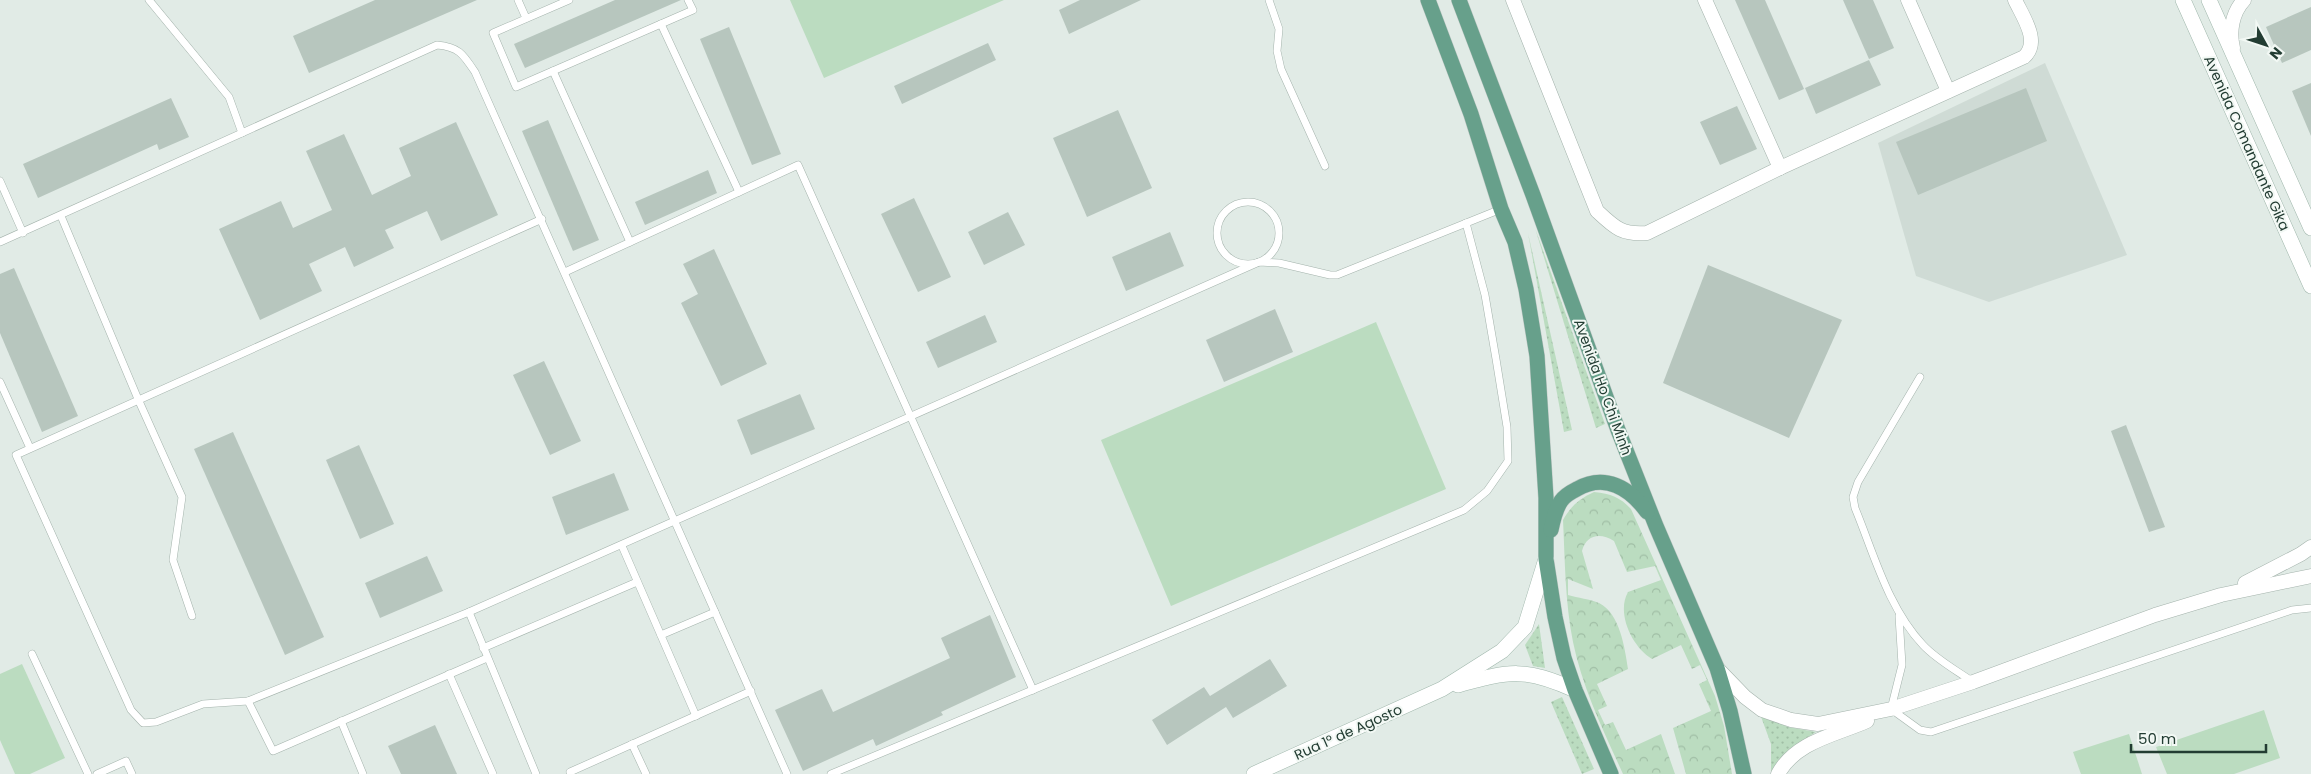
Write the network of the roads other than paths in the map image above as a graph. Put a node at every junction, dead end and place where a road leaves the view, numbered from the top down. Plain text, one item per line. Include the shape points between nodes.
1 (149, 0) edge
2 (518, 0) edge
3 (569, 0) edge
4 (688, 0) edge
5 (1269, 0) edge
6 (1428, 0) edge
7 (1459, 0) edge
8 (1513, 0) edge
9 (1705, 0) edge
10 (1908, 0) edge
11 (2015, 0) edge
12 (2183, 0) edge
13 (2209, 0) edge
14 (2244, 0) edge
15 (526, 18) junction
16 (661, 24) junction
17 (2236, 61) junction
18 (553, 71) junction
19 (1948, 91) junction
20 (242, 133) junction
21 (1325, 166) dead end
22 (1780, 168) junction
23 (0, 181) edge
24 (739, 192) junction
25 (1501, 209) junction
26 (61, 216) junction
27 (542, 219) junction
28 (1466, 223) junction
29 (2311, 228) edge
30 (23, 232) junction
31 (0, 242) edge
32 (630, 242) junction
33 (1259, 262) junction
34 (565, 272) junction
35 (2311, 286) edge
36 (1920, 378) dead end
37 (0, 382) edge
38 (138, 400) junction
39 (912, 416) junction
40 (30, 448) junction
41 (674, 521) junction
42 (1656, 526) junction
43 (622, 546) junction
44 (2311, 547) edge
45 (1546, 559) junction
46 (2311, 576) edge
47 (637, 582) junction
48 (2222, 595) junction
49 (2311, 608) edge
50 (469, 612) junction
51 (715, 612) junction
52 (192, 616) dead end
53 (1899, 616) junction
54 (661, 636) junction
55 (484, 648) junction
56 (32, 654) dead end
57 (487, 658) junction
58 (1717, 668) junction
59 (449, 674) junction
60 (1973, 682) junction
61 (1442, 689) junction
62 (1033, 690) junction
63 (1574, 690) junction
64 (751, 691) junction
65 (248, 702) junction
66 (1891, 709) junction
67 (696, 716) junction
68 (341, 721) junction
69 (632, 744) junction
70 (88, 774) edge
71 (97, 774) edge
72 (132, 774) edge
73 (363, 774) edge
74 (493, 774) edge
75 (536, 774) edge
76 (571, 774) edge
77 (646, 774) edge
78 (787, 774) edge
79 (831, 774) edge
80 (1254, 774) edge
81 (1611, 774) edge
82 (1744, 774) edge
83 (1778, 774) edge

1 - 20 lane via 229,97
2 - 15 lane
3 - 15 lane
4 - 16 lane via 693,10
5 - 21 lane via 1279,30 1281,69
6 - 25 main road via 1471,114
7 - 42 main road, Avenida Ho Chi Minh
8 - 22 street via 1597,211 1613,226 1628,234 1647,233
9 - 22 street
10 - 19 street
11 - 19 street via 2031,36 2029,52
12 - 35 street, Avenida Comandante Gika
13 - 17 street, Avenida Comandante Gika
14 - 17 street via 2233,18 2230,38
15 - 18 lane via 493,33 516,88
16 - 18 lane
16 - 24 lane
17 - 29 street, Avenida Comandante Gika
18 - 32 lane
19 - 22 street
20 - 26 lane
20 - 27 lane via 437,45 452,46 475,72
23 - 30 lane
24 - 32 lane
24 - 39 lane via 798,165
25 - 28 lane
25 - 45 main road via 1518,254 1537,356 1546,498
26 - 30 lane
26 - 38 lane
27 - 34 lane
27 - 38 lane
28 - 33 lane via 1337,275
28 - 62 lane via 1484,295 1507,427 1508,461 1488,491 1464,510 1447,518
30 - 31 lane
32 - 34 lane
33 - 33 lane via 1249,264 1231,259 1219,244 1218,224 1229,208 1250,202 1260,204 1275,218 1279,239 1275,249
33 - 39 lane
34 - 41 lane
36 - 53 lane via 1858,482 1853,497
37 - 40 lane
38 - 40 lane
38 - 52 lane via 182,497 173,560
39 - 41 lane
39 - 62 lane
40 - 65 lane via 16,455 131,710 143,723 156,722 203,704
41 - 43 lane
41 - 51 lane
42 - 45 main road via 1643,506 1625,489 1615,483 1598,481 1587,484 1562,500 1555,514
42 - 58 main road, Avenida Ho Chi Minh
43 - 47 lane
43 - 50 lane
44 - 48 street
45 - 61 street via 1525,627 1502,651
45 - 63 main road via 1564,658
46 - 48 street
47 - 54 lane
47 - 55 lane
48 - 60 street via 2155,615
49 - 66 lane via 2292,610 1931,732 1920,730
50 - 55 lane
50 - 65 lane
51 - 54 lane
51 - 64 lane
53 - 60 lane via 1929,651
53 - 66 lane via 1902,665
54 - 67 lane
55 - 57 lane
56 - 70 lane
57 - 59 lane
57 - 75 lane
58 - 66 street via 1762,710 1790,720 1818,724
58 - 82 main road, Avenida Ho Chi Minh
59 - 68 lane
59 - 74 lane
60 - 66 street
61 - 63 street via 1517,672 1552,680
61 - 80 street, Rua 1º de Agosto
62 - 79 lane
63 - 81 main road
64 - 67 lane
64 - 78 lane
65 - 68 lane via 273,751
66 - 83 street via 1807,745 1787,761
67 - 69 lane
68 - 73 lane
69 - 76 lane
69 - 77 lane
71 - 72 lane via 126,761

